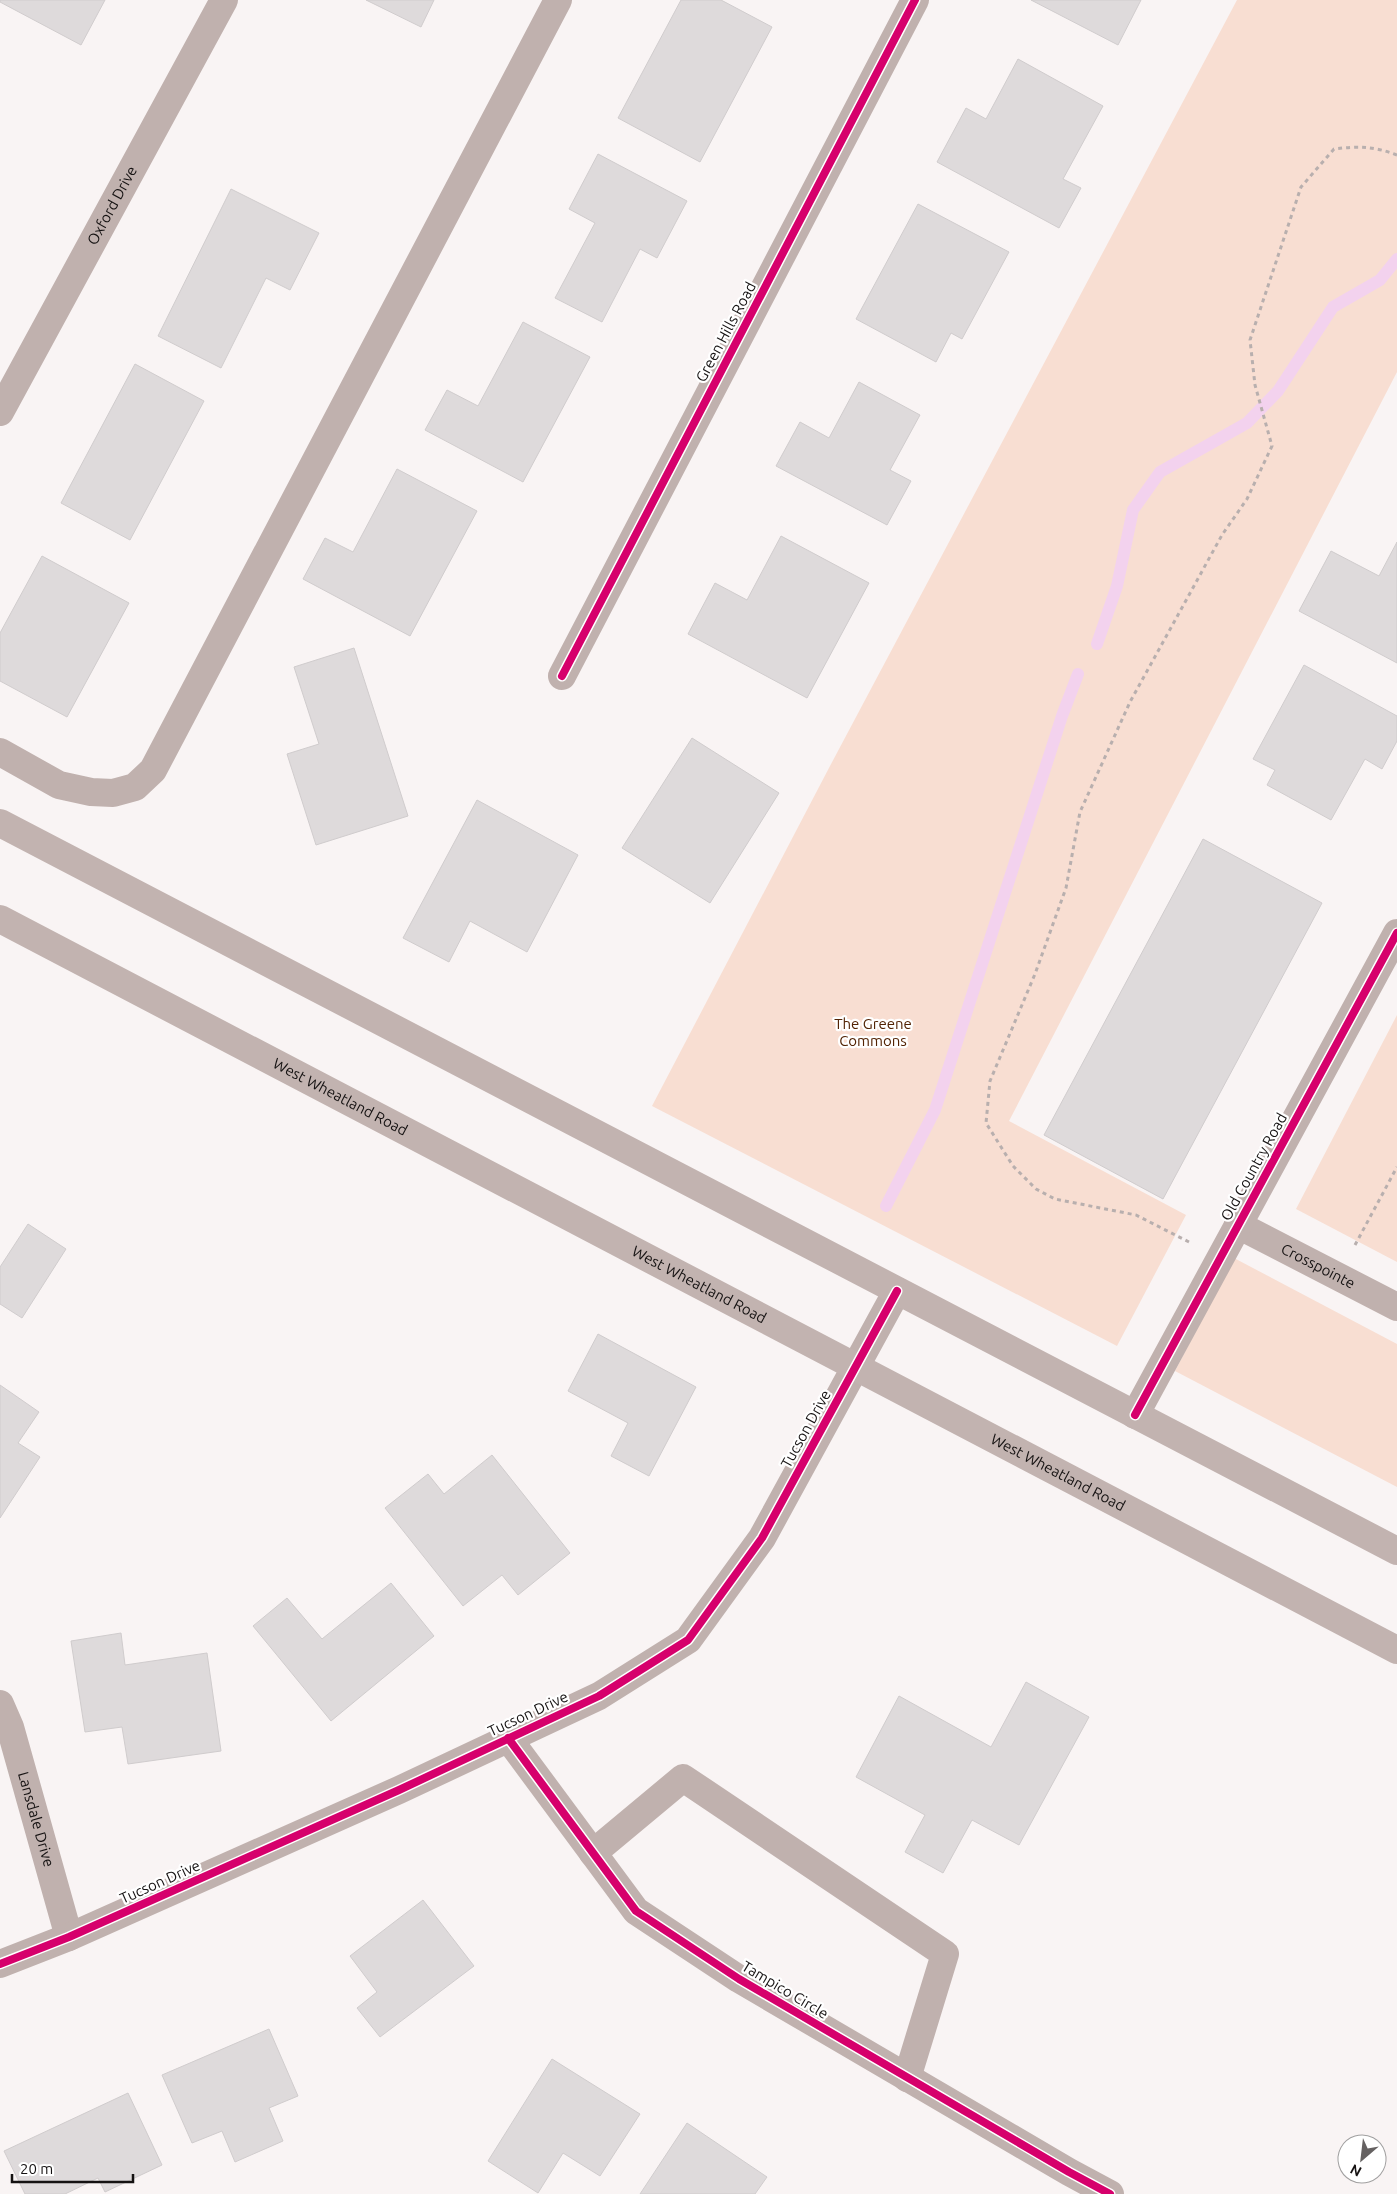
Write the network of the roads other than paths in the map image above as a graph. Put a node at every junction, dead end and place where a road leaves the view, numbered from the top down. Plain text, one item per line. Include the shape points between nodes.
1 (224, 0) edge
2 (558, 0) edge
3 (905, 3) edge
4 (7, 385) edge
5 (0, 412) edge
6 (562, 676) dead end
7 (0, 752) edge
8 (0, 823) edge
9 (0, 920) edge
10 (1397, 933) edge
11 (1238, 1225) junction
12 (897, 1291) junction
13 (1397, 1307) edge
14 (856, 1367) junction
15 (1135, 1415) junction
16 (1397, 1551) edge
17 (1397, 1650) edge
18 (0, 1704) edge
19 (508, 1738) junction
20 (593, 1853) junction
21 (69, 1937) junction
22 (0, 1964) edge
23 (907, 2078) junction
24 (1110, 2194) edge

1 - 4 street, Oxford Drive
2 - 7 street via 153,770 135,787 113,793 91,792 59,785
3 - 6 street, Green Hills Road
4 - 5 street, Oxford Drive
8 - 12 main road
9 - 14 main road, West Wheatland Road
10 - 11 street, Old Country Road
11 - 13 street, Crosspointe
11 - 15 street, Old Country Road
12 - 14 street, Tucson Drive
12 - 15 main road
14 - 17 main road, West Wheatland Road
14 - 19 street, Tucson Drive via 762,1538 688,1640 599,1696
15 - 16 main road
18 - 21 street, Lansdale Drive via 10,1727
19 - 20 street, Tampico Circle
19 - 21 street, Tucson Drive
20 - 23 street, Tampico Circle via 636,1911 739,1979
20 - 23 street via 683,1778 945,1954
21 - 22 street, Tucson Drive
23 - 24 street, Tampico Circle

